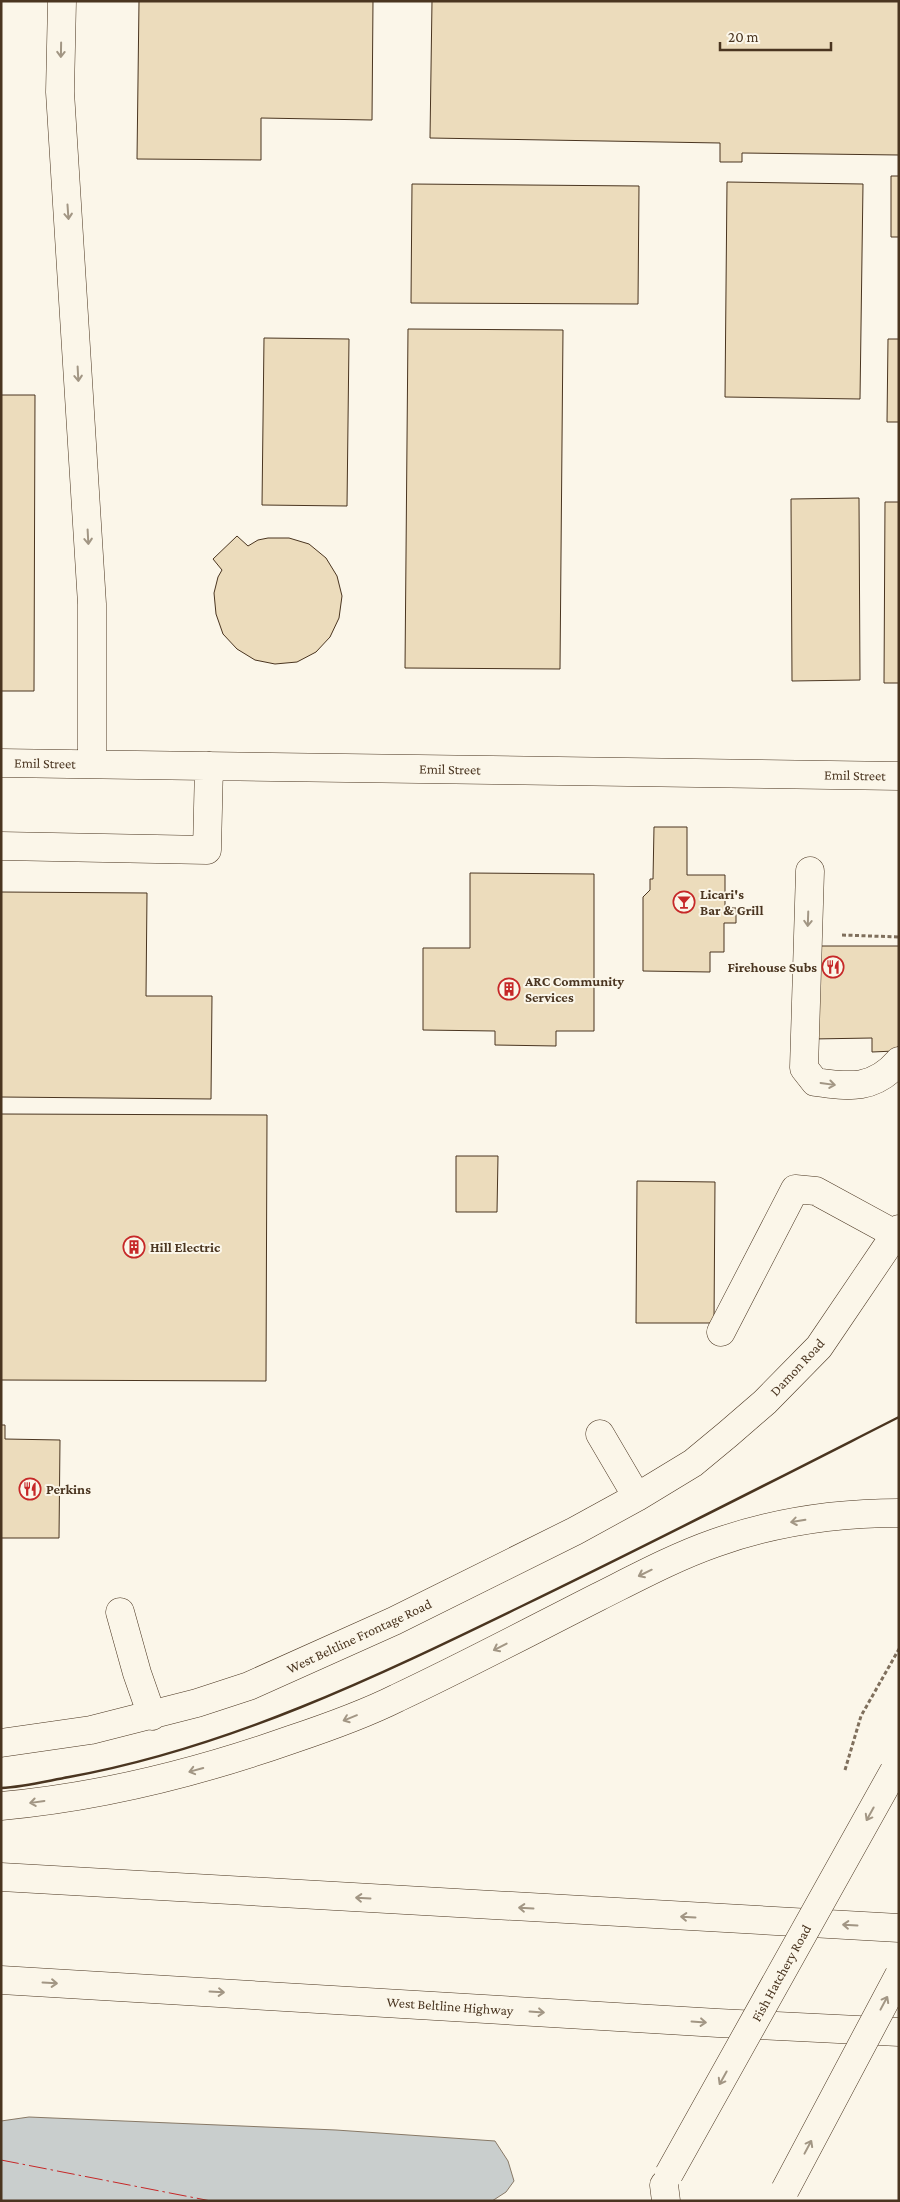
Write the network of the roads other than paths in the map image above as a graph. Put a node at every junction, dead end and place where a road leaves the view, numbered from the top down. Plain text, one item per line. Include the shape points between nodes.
1 (62, 1) edge
2 (1, 762) edge
3 (92, 764) junction
4 (209, 766) junction
5 (899, 776) edge
6 (1, 846) edge
7 (810, 870) dead end
8 (899, 1061) edge
9 (897, 1232) edge
10 (721, 1332) dead end
11 (600, 1434) dead end
12 (693, 1463) joint
13 (637, 1497) junction
14 (899, 1503) edge
15 (899, 1514) edge
16 (833, 1516) junction
17 (120, 1612) dead end
18 (152, 1716) junction
19 (1, 1743) edge
20 (894, 1771) dead end
21 (1, 1806) edge
22 (1, 1877) edge
23 (899, 1928) edge
24 (899, 1975) edge
25 (1, 1980) edge
26 (872, 2030) junction
27 (899, 2032) edge
28 (899, 2039) edge
29 (666, 2186) edge
30 (785, 2190) dead end

1 -> 3 main road via 60,92 92,604
2 - 3 main road, Emil Street
3 - 4 main road, Emil Street
4 - 5 main road, Emil Street
4 - 6 main road via 206,850
7 -> 8 main road via 804,1068 815,1082 841,1086 879,1080
9 - 10 main road via 816,1191 795,1189
9 - 12 main road, Damon Road via 819,1347 765,1402
11 - 13 main road
12 - 13 main road, West Beltline Frontage Road
13 - 18 main road, West Beltline Frontage Road via 575,1531 320,1655 249,1686
14 - 16 main road
15 - 16 main road
16 -> 21 main road via 781,1524 715,1543 650,1570 395,1700 276,1745 128,1787
17 - 18 main road
18 - 19 main road, West Beltline Frontage Road via 92,1730
20 -> 29 main road, Fish Hatchery Road, bridge
23 -> 22 main road
30 -> 24 main road, bridge
25 -> 26 main road, West Beltline Highway
26 - 27 main road, West Beltline Highway
26 - 28 main road

